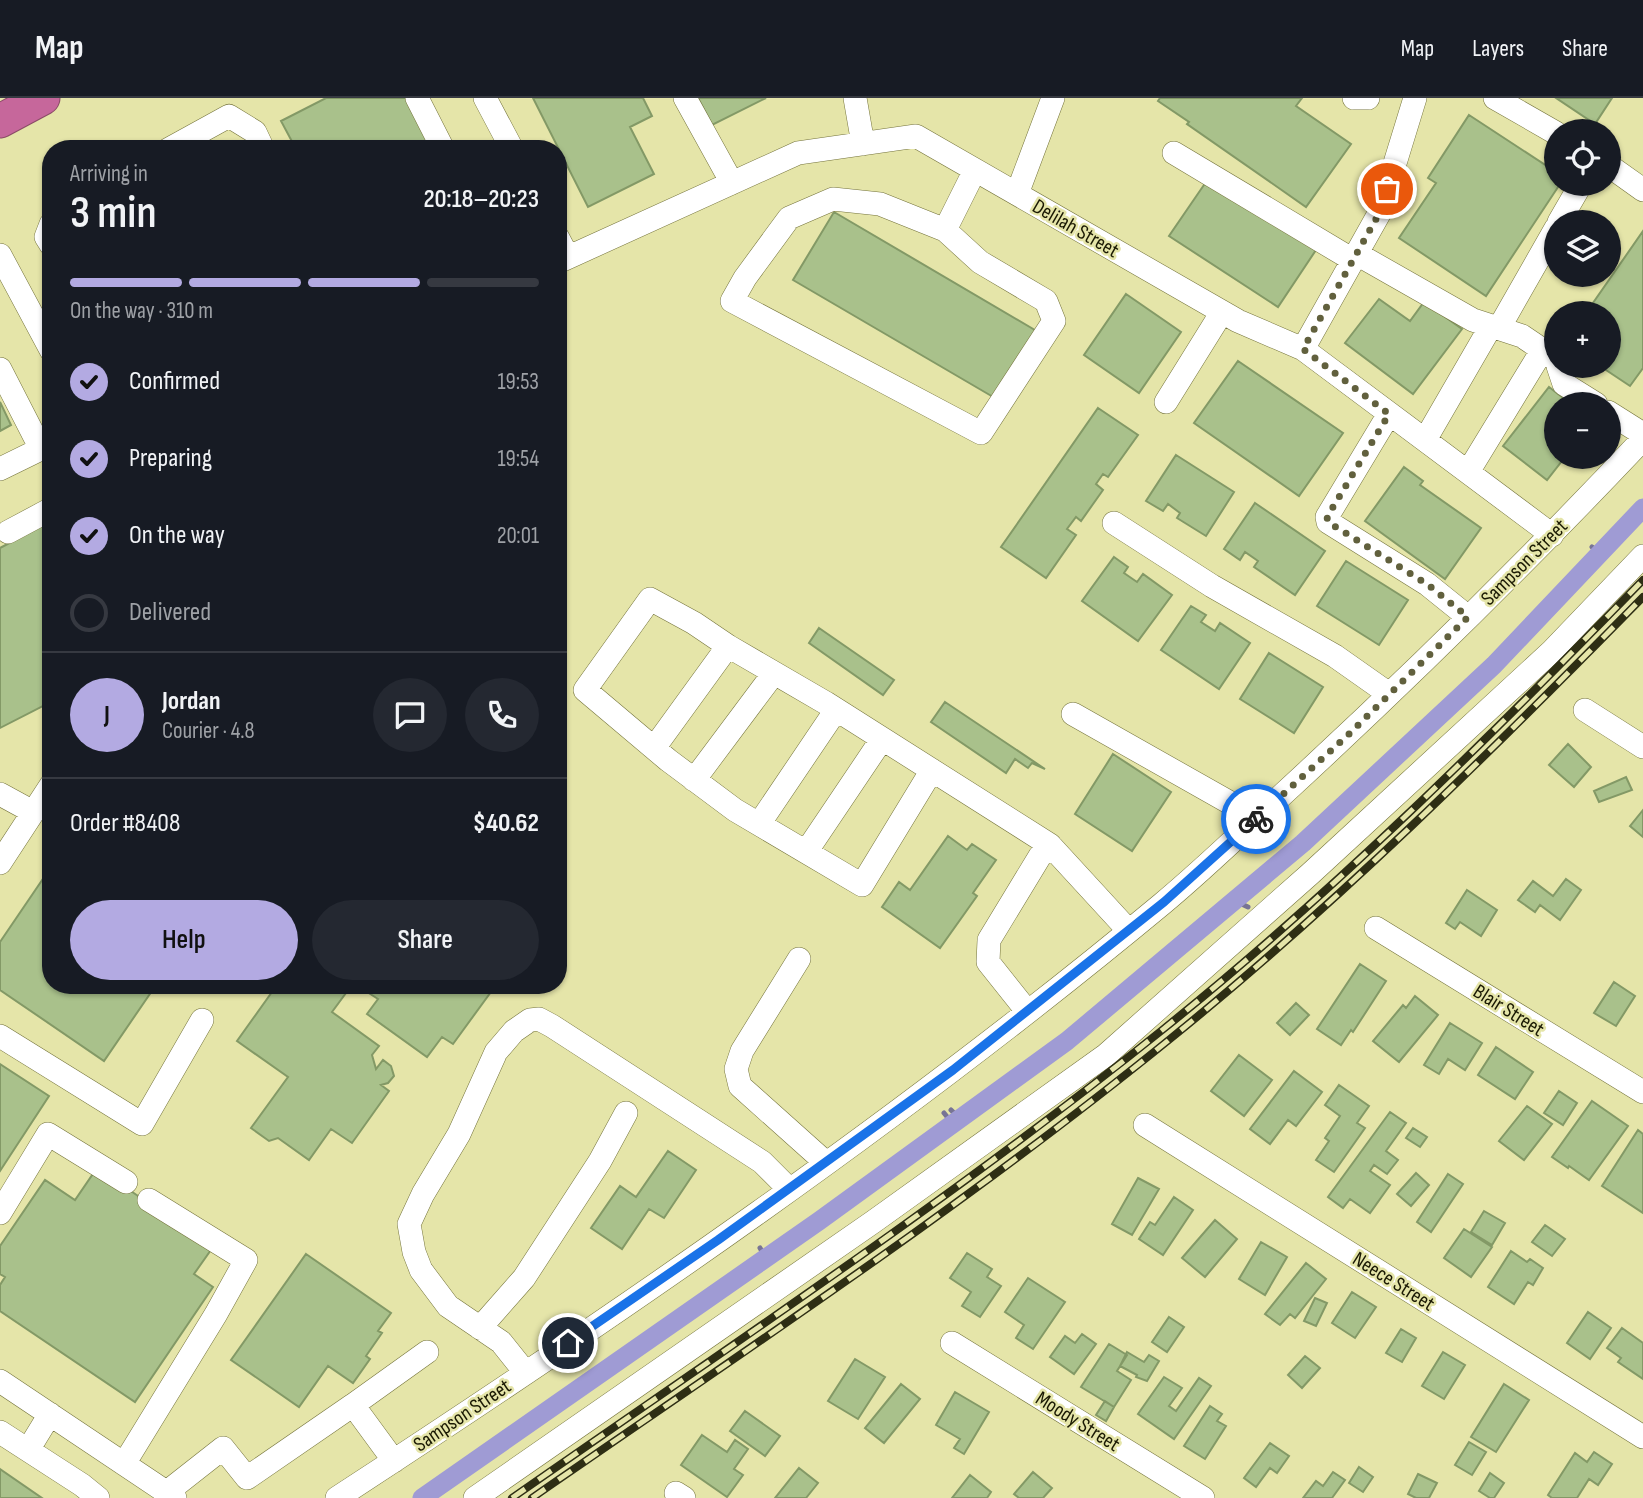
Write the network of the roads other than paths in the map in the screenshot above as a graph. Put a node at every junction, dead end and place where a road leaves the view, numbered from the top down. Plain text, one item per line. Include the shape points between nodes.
1 (43, 98) edge
2 (417, 98) edge
3 (485, 98) edge
4 (685, 98) edge
5 (855, 98) edge
6 (1052, 98) edge
7 (1354, 98) edge
8 (1368, 98) edge
9 (1415, 98) edge
10 (1495, 98) edge
11 (0, 121) edge
12 (1544, 126) edge
13 (185, 140) edge
14 (259, 140) edge
15 (438, 140) edge
16 (507, 140) edge
17 (863, 144) junction
18 (1174, 153) dead end
19 (975, 170) junction
20 (1621, 174) edge
21 (732, 183) junction
22 (1643, 190) edge
23 (1017, 194) junction
24 (944, 230) junction
25 (1544, 247) edge
26 (567, 250) edge
27 (0, 255) edge
28 (1355, 257) junction
29 (1222, 312) junction
30 (1495, 327) junction
31 (42, 333) edge
32 (1303, 349) junction
33 (1544, 352) edge
34 (0, 369) edge
35 (1544, 369) edge
36 (1561, 378) edge
37 (1577, 392) edge
38 (1166, 402) dead end
39 (1389, 414) junction
40 (1621, 421) edge
41 (1643, 436) edge
42 (42, 439) edge
43 (1425, 440) junction
44 (42, 448) edge
45 (0, 469) edge
46 (1468, 472) junction
47 (42, 514) edge
48 (1114, 523) dead end
49 (8, 532) dead end
50 (1552, 535) junction
51 (1643, 556) edge
52 (1468, 617) junction
53 (727, 646) junction
54 (774, 673) junction
55 (1390, 694) junction
56 (836, 710) junction
57 (1585, 710) dead end
58 (1073, 714) dead end
59 (882, 739) junction
60 (1643, 747) edge
61 (654, 748) junction
62 (932, 770) junction
63 (694, 779) junction
64 (0, 793) edge
65 (42, 798) edge
66 (33, 812) junction
67 (1257, 818) junction
68 (759, 824) junction
69 (1050, 845) junction
70 (806, 852) junction
71 (0, 863) edge
72 (1376, 928) dead end
73 (1129, 931) junction
74 (799, 959) dead end
75 (1027, 1011) junction
76 (202, 1020) dead end
77 (0, 1036) edge
78 (1643, 1092) edge
79 (626, 1113) dead end
80 (1145, 1125) dead end
81 (825, 1162) junction
82 (126, 1182) dead end
83 (789, 1189) junction
84 (149, 1200) dead end
85 (0, 1213) edge
86 (480, 1328) junction
87 (952, 1343) dead end
88 (427, 1352) dead end
89 (525, 1372) junction
90 (0, 1381) edge
91 (353, 1405) junction
92 (50, 1414) junction
93 (0, 1432) edge
94 (1643, 1437) edge
95 (28, 1450) junction
96 (394, 1461) junction
97 (124, 1464) junction
98 (85, 1494) edge
99 (171, 1495) edge
100 (337, 1498) edge
101 (475, 1498) edge
102 (1203, 1498) edge

1 - 11 highway
2 - 15 street
3 - 16 street
4 - 21 street
5 - 17 street
6 - 23 street
7 - 8 street
9 - 28 street via 1380,212
10 - 12 street
13 - 14 street via 229,116 256,132
17 - 19 street, Delilah Street via 916,136
17 - 21 street, Delilah Street via 798,153
18 - 28 street
19 - 23 street, Delilah Street
19 - 24 street
20 - 22 street
21 - 26 street, Delilah Street
23 - 29 street, Delilah Street
24 - 24 street via 980,262 1046,301 1054,321 981,433 732,301 789,218 833,199 880,204
25 - 30 street
27 - 31 street
28 - 30 street via 1472,320
28 - 32 street
29 - 32 street, Delilah Street
29 - 38 street
30 - 33 street via 1522,335
30 - 43 street
32 - 39 street, Delilah Street
34 - 42 street
35 - 46 street
36 - 37 street
39 - 43 street, Delilah Street
39 - 52 street via 1328,522 1427,584
40 - 41 street
41 - 50 street, Sampson Street
43 - 46 street, Delilah Street
44 - 45 street
46 - 50 street, Delilah Street
47 - 49 street
48 - 55 street
50 - 52 street, Sampson Street
51 - 101 street via 1522,679 1106,1055 873,1223
52 - 55 street, Sampson Street
53 - 54 street
53 - 61 street
53 - 61 street via 650,599 585,690
54 - 56 street
54 - 63 street
55 - 67 street, Sampson Street
56 - 59 street
56 - 68 street
57 - 60 street
58 - 67 street
59 - 62 street
59 - 70 street
61 - 63 street
62 - 69 street
62 - 70 street via 862,886
63 - 68 street
64 - 66 street
65 - 66 street
66 - 71 street
67 - 73 street, Sampson Street
68 - 70 street
69 - 73 street
69 - 75 street via 989,940 988,962
72 - 78 street, Blair Street
73 - 75 street, Sampson Street
74 - 81 street via 742,1051 736,1069 740,1086
75 - 81 street, Sampson Street
76 - 77 street via 142,1124
79 - 86 street via 524,1278
80 - 94 street, Neece Street
81 - 83 street, Sampson Street
82 - 85 street via 48,1134
83 - 86 street via 732,1141 552,1026 530,1020 496,1052 459,1134 409,1224 421,1270 448,1306
83 - 89 street, Sampson Street
84 - 97 street via 246,1260
86 - 89 street via 501,1342
87 - 102 street, Moody Street
88 - 91 street
89 - 96 street, Sampson Street
90 - 92 street
91 - 96 street
91 - 99 street via 247,1478 223,1448
92 - 95 street
92 - 97 street
93 - 95 street
95 - 98 street
96 - 100 street, Sampson Street
97 - 99 street

